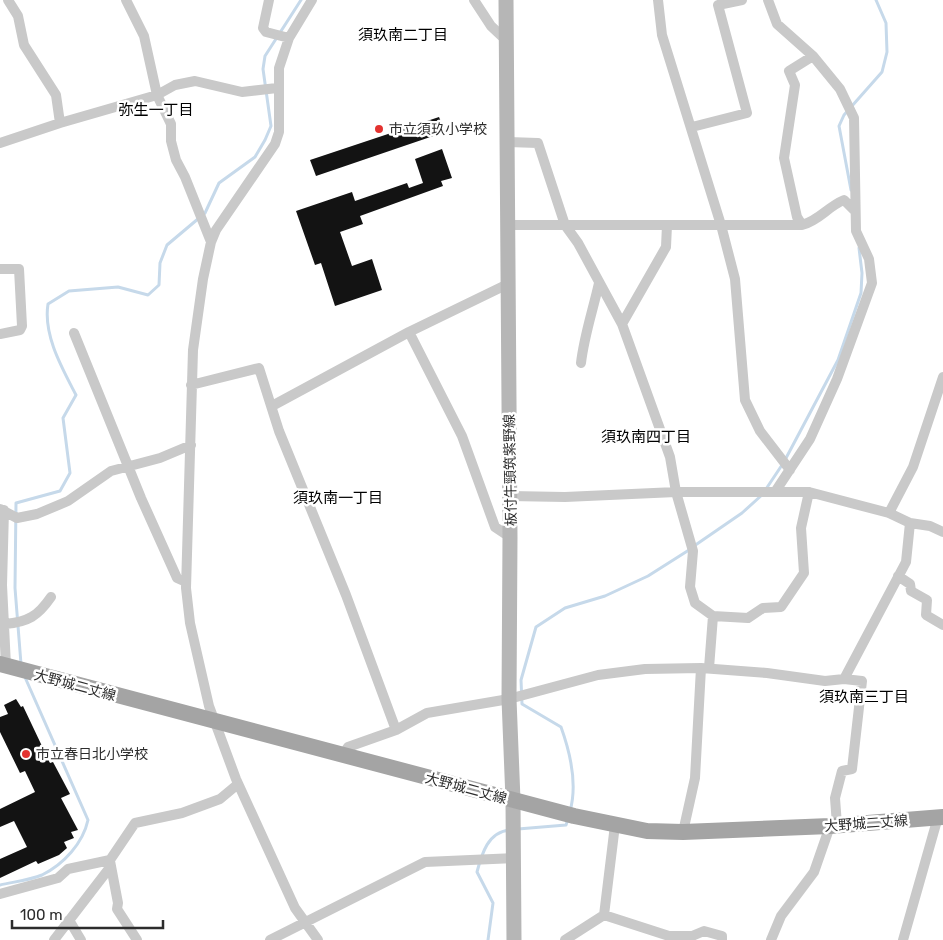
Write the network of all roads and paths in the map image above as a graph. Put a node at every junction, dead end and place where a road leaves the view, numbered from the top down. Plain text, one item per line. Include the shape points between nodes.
1 (8, 0) edge
2 (126, 0) edge
3 (269, 0) edge
4 (312, 0) edge
5 (474, 0) edge
6 (506, 0) edge
7 (658, 0) edge
8 (742, 0) edge
9 (768, 0) edge
10 (285, 38) junction
11 (506, 41) junction
12 (813, 56) junction
13 (277, 88) junction
14 (157, 95) junction
15 (60, 123) junction
16 (692, 127) junction
17 (508, 142) junction
18 (0, 143) edge
19 (855, 211) junction
20 (508, 225) junction
21 (565, 225) junction
22 (667, 225) junction
23 (720, 225) junction
24 (802, 225) junction
25 (211, 242) junction
26 (0, 269) edge
27 (599, 283) junction
28 (508, 284) junction
29 (622, 324) junction
30 (409, 332) junction
31 (74, 333) dead end
32 (0, 334) edge
33 (581, 363) dead end
34 (943, 377) edge
35 (191, 385) junction
36 (272, 406) junction
37 (191, 445) junction
38 (128, 466) junction
39 (790, 470) junction
40 (676, 492) junction
41 (775, 492) junction
42 (809, 492) junction
43 (509, 496) junction
44 (2, 509) edge
45 (890, 513) junction
46 (910, 523) junction
47 (943, 532) edge
48 (510, 537) junction
49 (898, 576) junction
50 (186, 582) junction
51 (51, 596) dead end
52 (713, 616) junction
53 (5, 624) junction
54 (943, 625) edge
55 (3, 665) edge
56 (705, 668) junction
57 (844, 679) junction
58 (509, 699) junction
59 (214, 722) junction
60 (396, 730) junction
61 (342, 756) junction
62 (238, 784) junction
63 (513, 800) junction
64 (940, 817) edge
65 (616, 825) junction
66 (834, 825) junction
67 (684, 832) junction
68 (514, 858) junction
69 (110, 863) junction
70 (0, 894) edge
71 (604, 915) junction
72 (70, 920) junction
73 (305, 922) junction
74 (54, 940) edge
75 (81, 940) edge
76 (136, 940) edge
77 (270, 940) edge
78 (318, 940) edge
79 (514, 940) edge
80 (565, 940) edge
81 (722, 940) edge
82 (771, 940) edge
83 (903, 940) edge

1 - 15 street via 18,16 24,45 56,95
2 - 14 street via 144,36
3 - 10 street via 264,28 266,32
4 - 10 street
5 - 11 street via 491,26
6 - 11 main road, 板付牛頸筑紫野線
7 - 16 street via 662,35
8 - 16 street via 718,5 746,112
9 - 12 street via 777,24
10 - 13 street
11 - 17 main road, 板付牛頸筑紫野線
12 - 19 street via 840,90 854,118
12 - 24 street via 789,72 795,85 784,158 797,218
13 - 14 street via 242,92 195,81 175,85
13 - 25 street via 279,132 275,144
14 - 15 street
14 - 25 street via 171,124 176,160
15 - 18 street
16 - 23 street
17 - 20 main road, 板付牛頸筑紫野線
17 - 21 street via 538,143
19 - 24 street via 844,200 814,222
19 - 39 street via 856,231 869,259 872,283 833,388 810,439
20 - 21 street
20 - 28 main road, 板付牛頸筑紫野線
21 - 22 street
21 - 27 street
22 - 23 street
22 - 29 street via 666,247
23 - 24 street
23 - 39 street via 735,279 745,400 760,431
25 - 35 street via 203,279
26 - 32 street via 19,269 22,326 20,330
27 - 29 street
27 - 33 street via 590,326 583,342
28 - 30 street
28 - 43 main road, 板付牛頸筑紫野線
29 - 40 street via 670,458
30 - 36 street
30 - 48 street via 462,436 495,527
31 - 38 street
34 - 45 street via 913,467
35 - 36 street via 259,368
35 - 37 street
36 - 60 street via 279,432 346,595
37 - 38 street via 160,458
37 - 50 street
38 - 44 street via 111,471 68,501 37,514 17,518
38 - 50 street via 177,578
39 - 41 street
40 - 41 street
40 - 43 street
40 - 52 street via 693,552 690,587 695,603
41 - 42 street
42 - 45 street
42 - 52 street via 801,528 804,573 781,606 763,608 748,618
43 - 48 main road, 板付牛頸筑紫野線
44 - 53 street
45 - 46 street
46 - 47 street
46 - 49 street via 906,562
48 - 58 main road, 板付牛頸筑紫野線
49 - 54 street via 910,584 911,591 928,600 926,615
49 - 57 street
50 - 59 street via 190,623
51 - 53 street via 43,608 24,622
52 - 56 street
53 - 55 street
55 - 59 main road, 大野城二丈線
56 - 57 street via 825,681
56 - 58 street via 598,675
56 - 67 street via 695,778
57 - 66 street via 862,681 852,769 842,770 835,798
58 - 60 street via 427,713
58 - 63 main road, 板付牛頸筑紫野線
59 - 61 main road, 大野城二丈線
59 - 62 street
60 - 61 street via 348,747
61 - 63 main road, 大野城二丈線
62 - 69 street via 220,799 182,813 135,823
62 - 73 street via 295,908
63 - 65 main road, 大野城二丈線
63 - 68 main road, 板付牛頸筑紫野線
64 - 66 main road, 大野城二丈線
64 - 83 street
65 - 67 main road, 大野城二丈線 via 647,831
65 - 71 street
66 - 67 main road, 大野城二丈線
66 - 82 street via 814,872 781,916
68 - 73 street via 425,862
68 - 79 main road, 板付牛頸筑紫野線
69 - 70 street via 68,869 58,878
69 - 72 street
69 - 76 street via 117,908
71 - 80 street
71 - 81 street via 669,936 692,936 704,931 722,936
72 - 74 street
72 - 75 street
73 - 77 street
73 - 78 street

